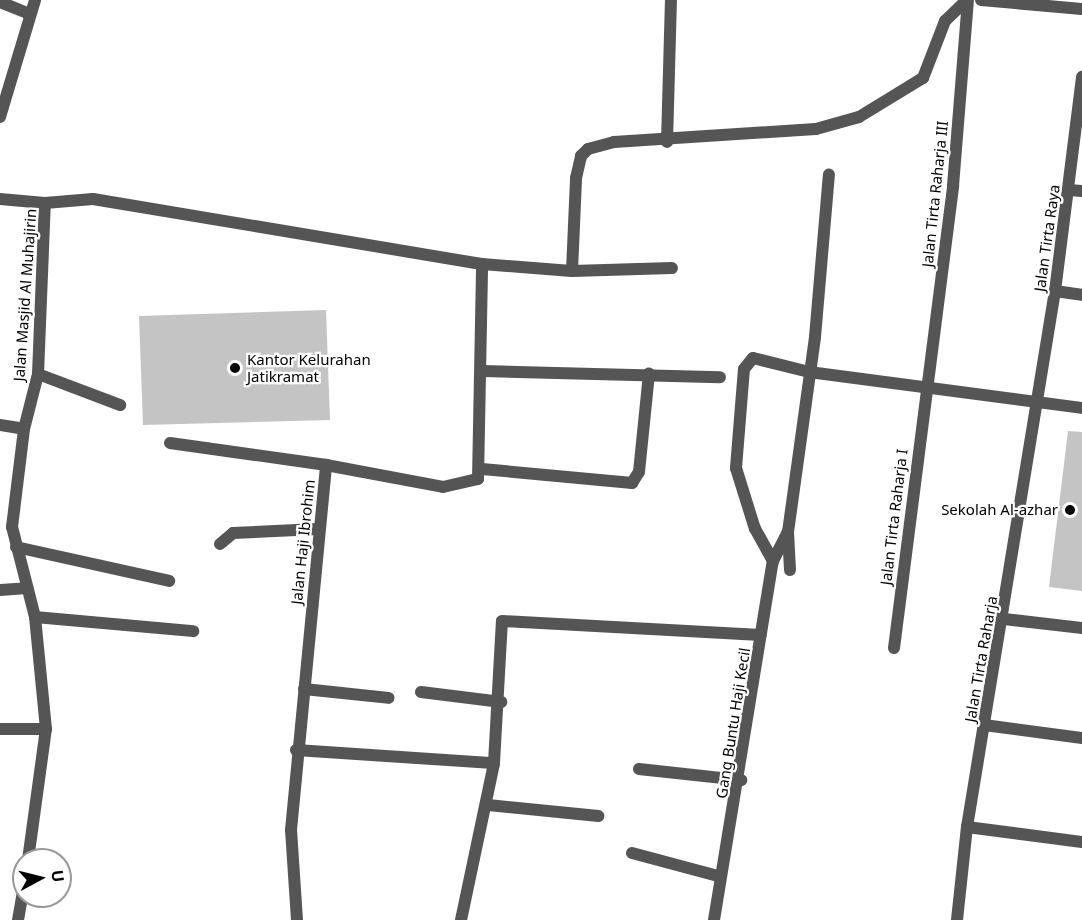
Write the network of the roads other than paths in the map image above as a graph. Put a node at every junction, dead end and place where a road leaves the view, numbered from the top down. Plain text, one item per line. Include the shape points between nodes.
1 (35, 0) edge
2 (671, 0) edge
3 (967, 0) edge
4 (981, 0) edge
5 (0, 2) edge
6 (1082, 9) edge
7 (30, 14) junction
8 (1082, 77) edge
9 (1, 112) edge
10 (667, 142) junction
11 (829, 175) dead end
12 (1076, 191) edge
13 (0, 199) edge
14 (45, 203) junction
15 (482, 264) junction
16 (672, 268) dead end
17 (572, 271) junction
18 (1055, 291) junction
19 (1082, 295) edge
20 (483, 371) junction
21 (809, 372) junction
22 (38, 375) junction
23 (649, 375) junction
24 (720, 377) dead end
25 (924, 390) junction
26 (1036, 404) junction
27 (120, 405) dead end
28 (1082, 408) edge
29 (0, 424) edge
30 (24, 429) junction
31 (170, 443) dead end
32 (326, 465) junction
33 (482, 469) junction
34 (318, 529) junction
35 (788, 532) junction
36 (220, 544) dead end
37 (16, 547) junction
38 (773, 561) junction
39 (790, 570) dead end
40 (169, 580) dead end
41 (27, 588) junction
42 (0, 590) edge
43 (35, 617) junction
44 (1004, 619) junction
45 (1082, 628) edge
46 (193, 631) dead end
47 (762, 635) junction
48 (894, 648) dead end
49 (304, 689) junction
50 (421, 692) dead end
51 (389, 698) dead end
52 (501, 702) junction
53 (984, 725) junction
54 (0, 729) edge
55 (46, 729) junction
56 (1082, 738) edge
57 (296, 750) junction
58 (494, 764) junction
59 (639, 769) dead end
60 (741, 780) junction
61 (488, 805) junction
62 (598, 816) dead end
63 (967, 827) junction
64 (1082, 842) edge
65 (30, 848) edge
66 (632, 853) dead end
67 (718, 876) junction
68 (297, 920) edge
69 (461, 920) edge
70 (714, 920) edge
71 (957, 920) edge

1 - 7 street
2 - 10 street
3 - 10 street via 945,21 922,78 859,117 816,129
3 - 25 street, Jalan Tirta Raharja III via 953,186
4 - 6 street
5 - 7 street
7 - 9 street
8 - 12 street, Jalan Tirta Raya
10 - 17 street via 598,144 581,156
11 - 21 street
12 - 18 street, Jalan Tirta Raya
13 - 14 street
14 - 15 street, Jalan Masjid Al Muhajirin via 93,198
14 - 22 street, Jalan Masjid Al Muhajirin
15 - 17 street, Jalan Masjid Al Muhajirin
15 - 20 street
16 - 17 street, Jalan Masjid Al Muhajirin
18 - 19 street
18 - 26 street, Jalan Tirta Raya
20 - 23 street
20 - 33 street
21 - 25 street
21 - 35 street
21 - 38 street via 753,358 744,369 736,468 755,529
22 - 27 street
22 - 30 street, Jalan Masjid Al Muhajirin
23 - 24 street
23 - 33 street via 639,472 632,483
25 - 26 street
25 - 48 street, Jalan Tirta Raharja I
26 - 28 street
26 - 44 street, Jalan Tirta Raharja
29 - 30 street
30 - 37 street, Jalan Masjid Al Muhajirin via 12,527
31 - 32 street
32 - 33 street, Jalan Haji Ibrohim via 442,487 478,479
32 - 34 street, Jalan Haji Ibrohim
34 - 36 street via 233,533
34 - 49 street, Jalan Haji Ibrohim
35 - 38 street, Gang Buntu Haji Kecil
35 - 39 street
37 - 40 street
37 - 41 street, Jalan Masjid Al Muhajirin
38 - 47 street, Gang Buntu Haji Kecil
41 - 42 street
41 - 43 street, Jalan Masjid Al Muhajirin
43 - 46 street
43 - 55 street, Jalan Masjid Al Muhajirin
44 - 45 street
44 - 53 street, Jalan Tirta Raharja
47 - 52 street via 502,621
47 - 60 street, Gang Buntu Haji Kecil
49 - 51 street
49 - 57 street, Jalan Haji Ibrohim
50 - 52 street
52 - 58 street
53 - 56 street
53 - 63 street, Jalan Tirta Raharja
54 - 55 street
55 - 65 street, Jalan Masjid Al Muhajirin
57 - 58 street
57 - 68 street, Jalan Haji Ibrohim via 291,875
58 - 61 street
59 - 60 street
60 - 67 street, Gang Buntu Haji Kecil
61 - 62 street
61 - 69 street
63 - 64 street
63 - 71 street, Jalan Tirta Raharja
66 - 67 street
67 - 70 street, Gang Buntu Haji Kecil

